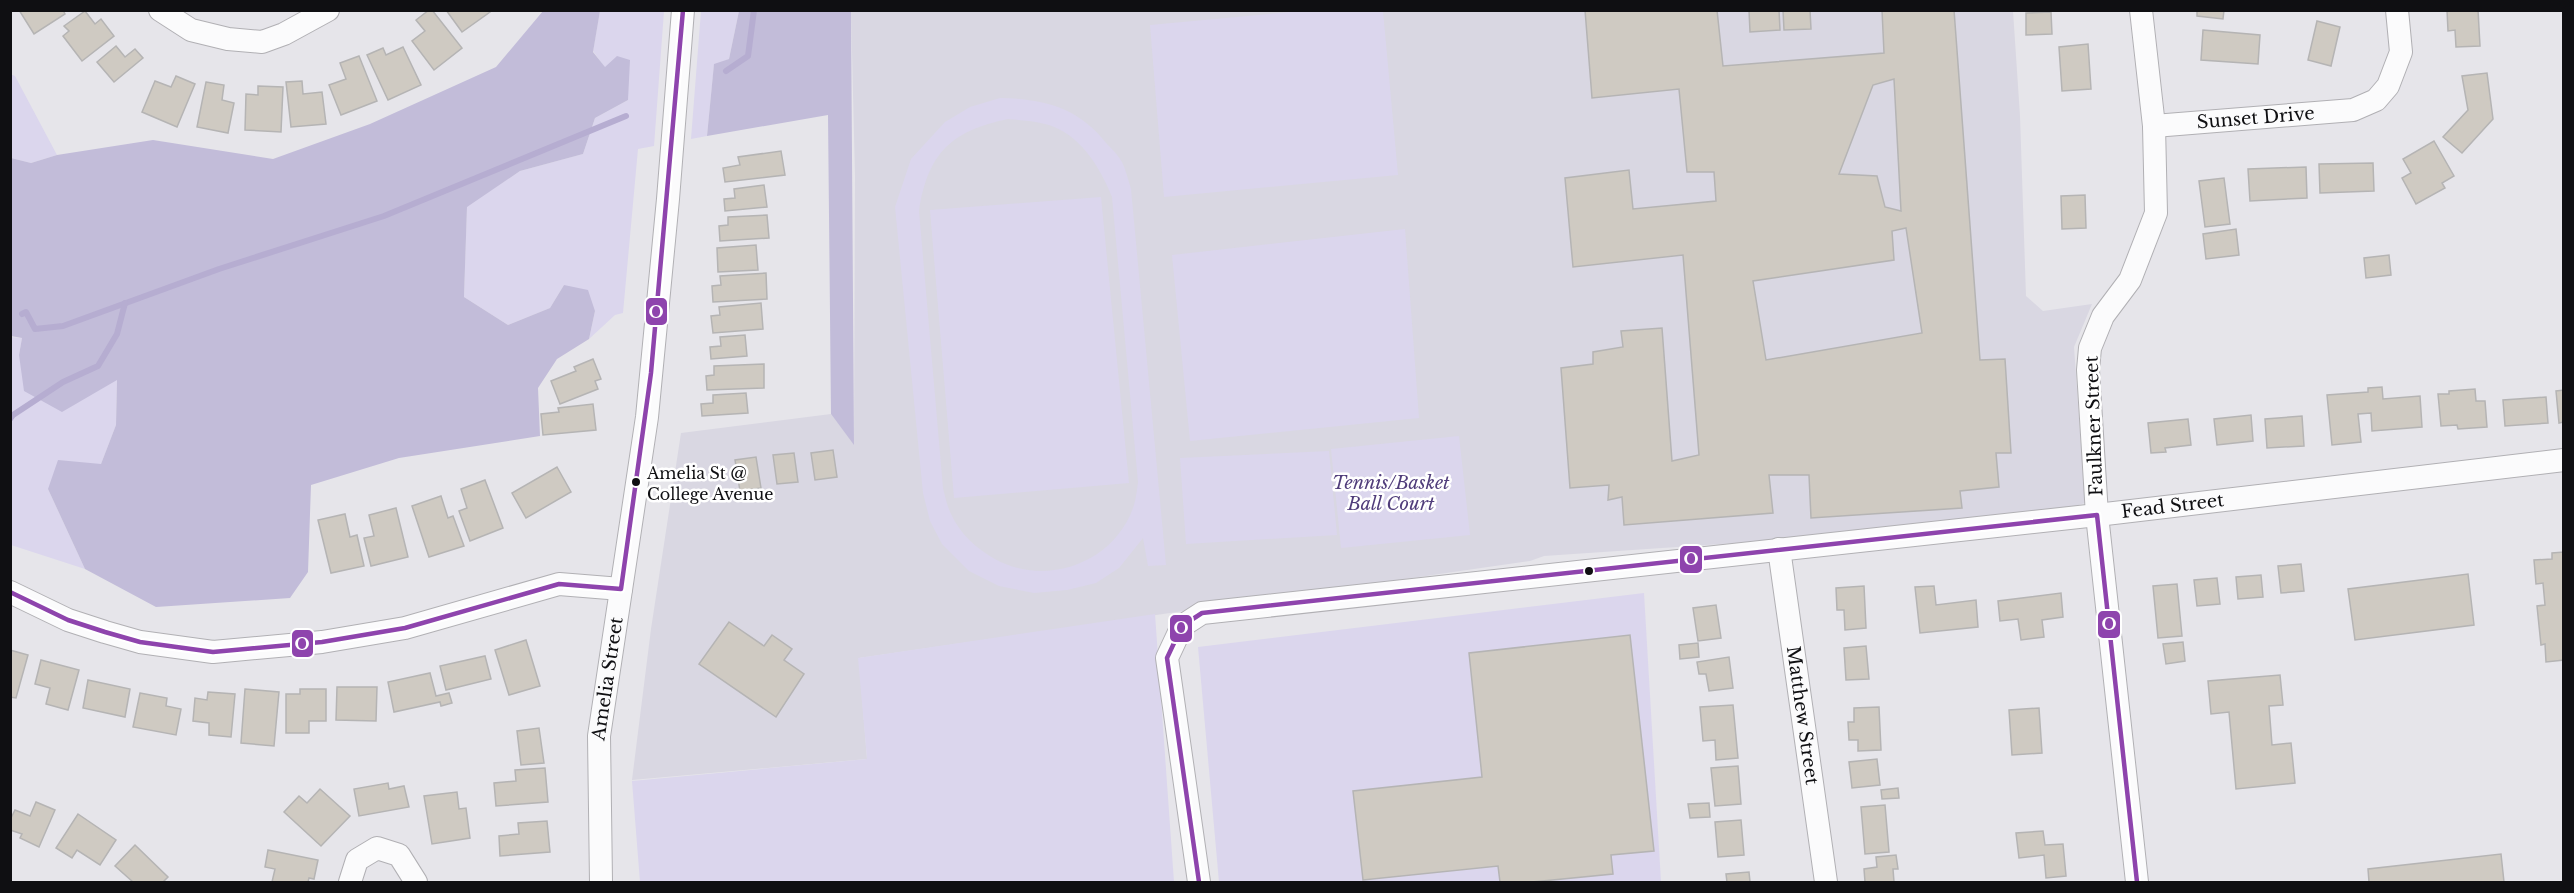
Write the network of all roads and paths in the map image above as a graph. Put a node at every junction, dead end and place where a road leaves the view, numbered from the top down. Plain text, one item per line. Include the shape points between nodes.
1 (160, 10) edge
2 (328, 10) edge
3 (683, 10) edge
4 (2141, 10) edge
5 (2397, 10) edge
6 (2154, 126) junction
7 (2564, 460) edge
8 (2097, 515) junction
9 (1779, 549) junction
10 (621, 589) junction
11 (10, 592) edge
12 (350, 882) edge
13 (416, 882) edge
14 (598, 882) edge
15 (1199, 882) edge
16 (1826, 882) edge
17 (2137, 882) edge

1 - 2 street via 191,30 262,42
3 - 10 street, Amelia Street via 649,396
4 - 6 street
5 - 6 street, Sunset Drive via 2401,52 2388,87 2376,100 2353,110
6 - 8 street, Faulkner Street via 2156,213 2130,280 2103,316 2091,348 2088,370
7 - 8 street, Fead Street
8 - 9 street, Fead Street
8 - 17 street, Faulkner Street
9 - 15 street, Fead Street via 1206,613 1182,627 1167,658
9 - 16 street, Matthew Street
10 - 11 street via 559,584 405,628 322,642 213,652 140,642 105,632 68,620
10 - 14 street, Amelia Street via 598,736
12 - 13 street via 357,860 377,848 399,855

